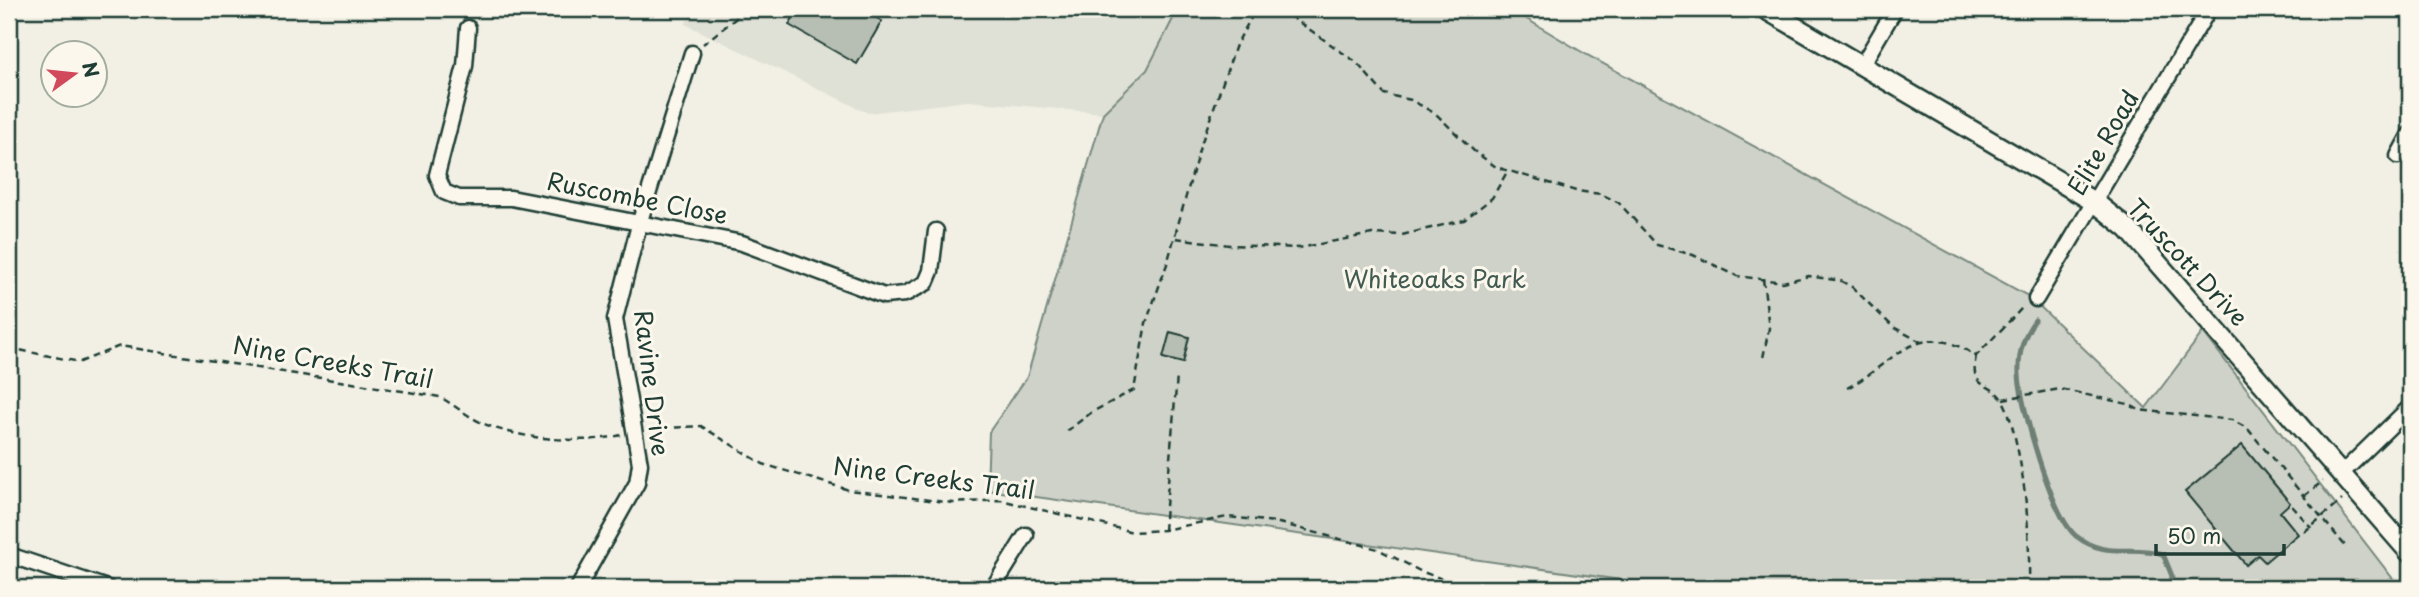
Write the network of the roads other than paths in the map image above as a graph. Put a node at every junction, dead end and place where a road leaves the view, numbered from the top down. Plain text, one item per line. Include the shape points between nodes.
1 (1765, 9) edge
2 (1895, 9) edge
3 (2209, 9) edge
4 (468, 28) dead end
5 (692, 53) road end
6 (1862, 65) junction
7 (2410, 134) edge
8 (2398, 156) dead end
9 (2096, 203) junction
10 (640, 221) junction
11 (936, 231) dead end
12 (2036, 299) road end
13 (2410, 407) edge
14 (2334, 476) junction
15 (1026, 534) dead end
16 (2410, 553) edge
17 (9, 555) edge
18 (107, 588) edge
19 (578, 588) edge
20 (993, 588) edge

1 - 6 street, Truscott Drive
2 - 6 street
3 - 9 street, Elite Road
4 - 10 street, Ruscombe Close via 465,66 437,175 444,191 458,198 511,198
5 - 10 street, Ravine Drive
6 - 9 street, Truscott Drive
7 - 8 street
9 - 12 street, Elite Road
9 - 14 street, Truscott Drive via 2128,229
10 - 11 street, Ruscombe Close via 742,243 884,296 905,294 926,283
10 - 19 street, Ravine Drive via 615,319 640,464 637,482
13 - 14 street
14 - 16 street, Truscott Drive via 2355,488
15 - 20 street
17 - 18 street

